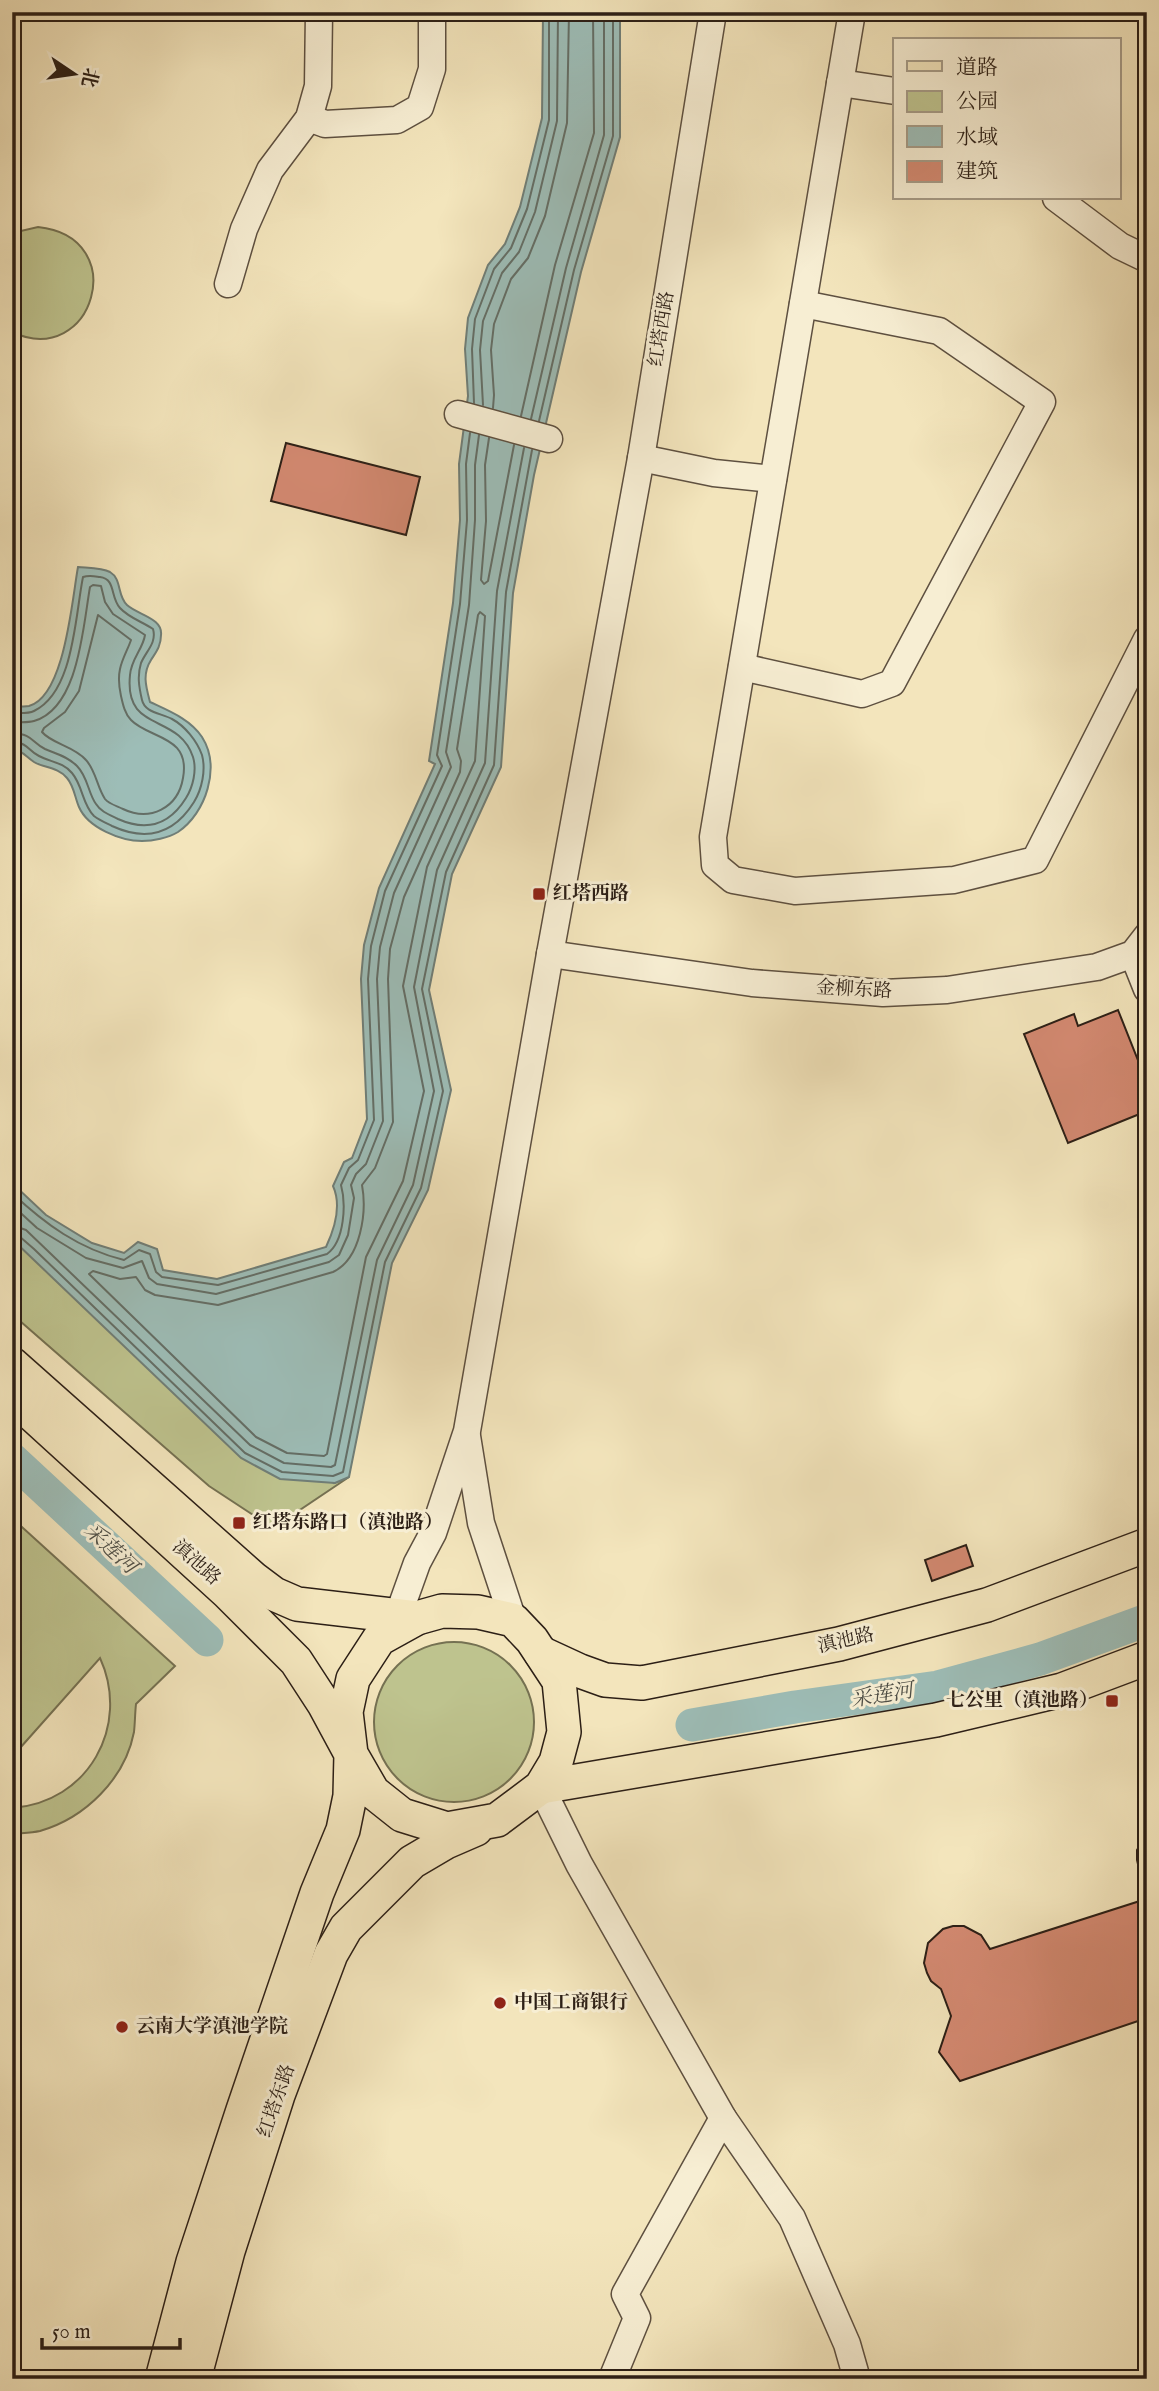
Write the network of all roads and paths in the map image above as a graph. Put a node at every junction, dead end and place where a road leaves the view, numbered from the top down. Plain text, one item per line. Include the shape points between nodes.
1 (319, 12) edge
2 (432, 12) edge
3 (713, 12) edge
4 (852, 12) edge
5 (840, 83) junction
6 (893, 91) edge
7 (309, 118) junction
8 (1059, 200) edge
9 (1147, 259) edge
10 (228, 284) dead end
11 (803, 304) junction
12 (458, 414) dead end
13 (549, 439) dead end
14 (641, 458) junction
15 (774, 479) junction
16 (1147, 639) edge
17 (742, 667) junction
18 (1140, 945) edge
19 (550, 954) junction
20 (1147, 989) edge
21 (12, 1364) edge
22 (12, 1396) edge
23 (467, 1431) junction
24 (1147, 1545) edge
25 (417, 1563) junction
26 (343, 1609) junction
27 (513, 1620) junction
28 (402, 1621) junction
29 (541, 1653) junction
30 (1147, 1658) edge
31 (351, 1754) junction
32 (541, 1787) junction
33 (497, 1820) junction
34 (723, 2118) junction
35 (162, 2379) edge
36 (194, 2379) edge
37 (612, 2379) edge
38 (857, 2379) edge

1 - 7 street via 318,86
2 - 7 street via 432,69 420,107 397,120 325,124
3 - 14 street, 红塔西路
4 - 5 street
5 - 6 street
5 - 11 street
7 - 10 street via 270,170 244,229
8 - 9 street via 1120,246
11 - 15 street
11 - 17 street via 939,331 1042,402 892,683 862,694
12 - 13 street
14 - 15 street
14 - 19 street, 红塔西路
15 - 17 street
16 - 17 street via 1035,860 954,880 914,883 795,891 733,880 715,865 713,837
18 - 19 street, 金柳东路 via 1097,967 947,990 883,993 752,983
18 - 20 street
19 - 23 street, 红塔西路
21 - 26 main road, 滇池路 via 264,1587 297,1604
22 - 31 main road, 滇池路 via 296,1661
23 - 25 street via 433,1533
23 - 27 street via 481,1523
24 - 29 main road, 滇池路 via 987,1605 839,1644 642,1683 605,1680
25 - 26 street via 384,1595
25 - 28 street
26 - 28 main road, 滇池路
27 - 28 main road via 478,1612 442,1611
27 - 29 main road
28 - 31 main road via 379,1639 353,1679 346,1712
29 - 32 main road via 559,1681 564,1732 556,1762
30 - 32 main road via 1062,1690 936,1720
31 - 33 main road via 373,1792 402,1815 447,1829
31 - 35 main road, 红塔东路 via 344,1830 317,1894 243,2110 193,2262
32 - 33 main road
32 - 34 street via 579,1864
33 - 36 main road, 红塔东路 via 412,1862 346,1928 331,1954 278,2095 228,2251
34 - 37 street via 625,2294 637,2318
34 - 38 street via 792,2218 847,2344

